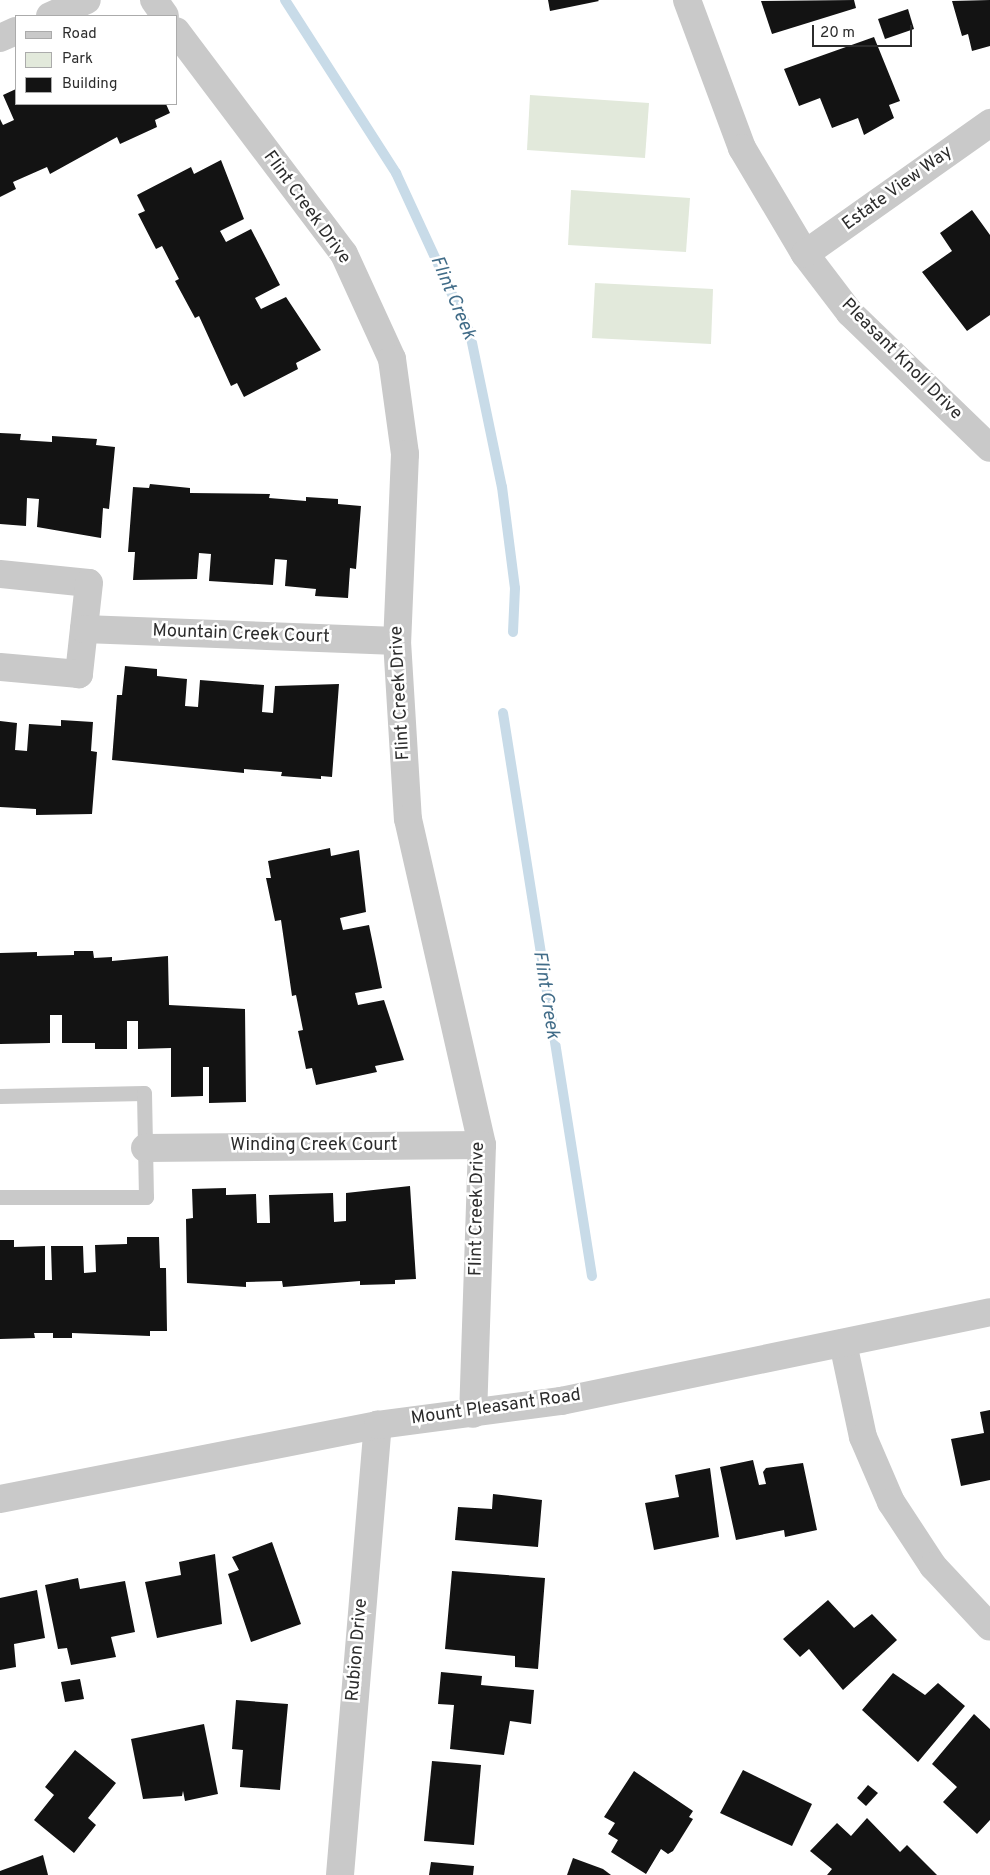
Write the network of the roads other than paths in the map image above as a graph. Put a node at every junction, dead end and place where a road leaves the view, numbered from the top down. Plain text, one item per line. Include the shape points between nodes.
1 (87, 0) edge
2 (154, 0) edge
3 (687, 0) edge
4 (52, 15) edge
5 (164, 15) edge
6 (15, 31) edge
7 (178, 34) edge
8 (0, 38) edge
9 (990, 123) edge
10 (805, 254) junction
11 (990, 448) edge
12 (0, 574) edge
13 (84, 629) junction
14 (397, 641) junction
15 (0, 667) edge
16 (0, 1096) edge
17 (482, 1145) junction
18 (145, 1148) junction
19 (0, 1196) edge
20 (990, 1312) edge
21 (843, 1343) junction
22 (473, 1414) junction
23 (378, 1424) junction
24 (0, 1499) edge
25 (990, 1627) edge
26 (340, 1875) edge

1 - 4 street
2 - 5 street
3 - 10 street, Pleasant Knoll Drive via 742,148
6 - 8 street
7 - 14 street, Flint Creek Drive via 344,254 392,359 405,454
9 - 10 street, Estate View Way
10 - 11 street, Pleasant Knoll Drive via 850,313
12 - 13 street via 88,583
13 - 14 street, Mountain Creek Court
13 - 15 street via 79,674
14 - 17 street, Flint Creek Drive via 408,819
16 - 18 lane via 144,1093
17 - 18 street, Winding Creek Court
17 - 22 street, Flint Creek Drive
18 - 19 lane via 146,1197
20 - 21 street, Mount Pleasant Road
21 - 22 street, Mount Pleasant Road via 561,1401
21 - 25 street via 863,1437 891,1502 932,1566
22 - 23 street, Mount Pleasant Road
23 - 24 street, Mount Pleasant Road
23 - 26 street, Rubion Drive

